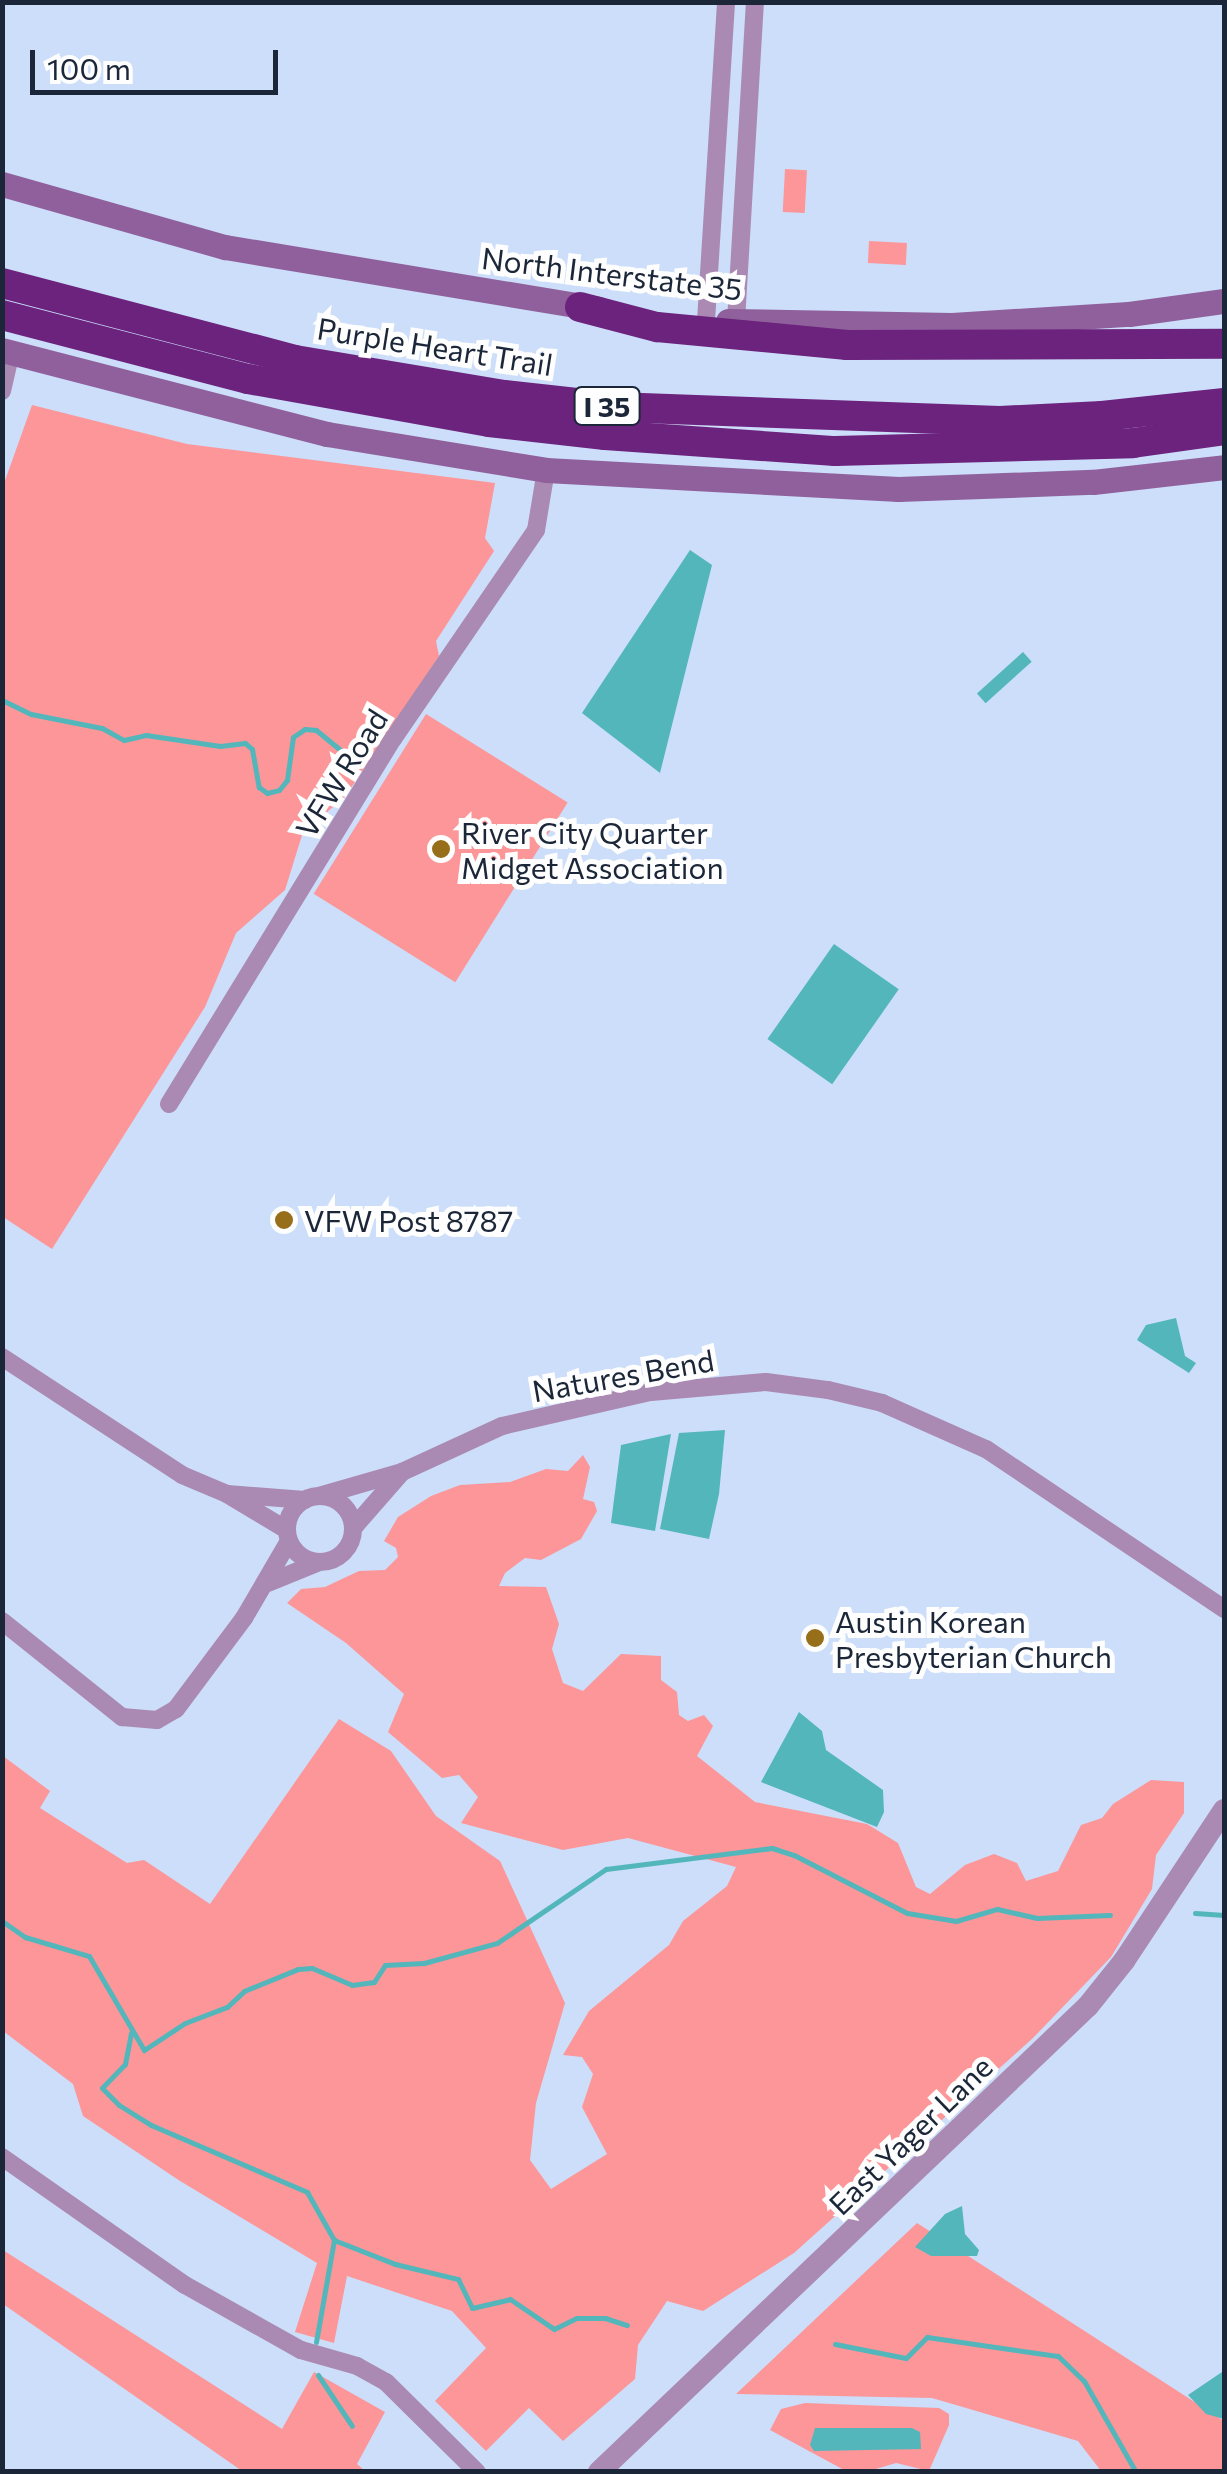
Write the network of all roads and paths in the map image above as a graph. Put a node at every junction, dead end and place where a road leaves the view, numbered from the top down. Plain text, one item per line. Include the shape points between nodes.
1 (726, 2) edge
2 (755, 2) edge
3 (2, 184) edge
4 (2, 283) edge
5 (1224, 301) edge
6 (580, 307) junction
7 (2, 316) edge
8 (706, 321) junction
9 (736, 321) junction
10 (1224, 344) edge
11 (7, 351) edge
12 (2, 391) edge
13 (1224, 403) edge
14 (1224, 430) edge
15 (1224, 467) edge
16 (546, 470) junction
17 (170, 1104) dead end
18 (2, 1357) edge
19 (402, 1472) junction
20 (227, 1494) junction
21 (312, 1498) junction
22 (354, 1527) junction
23 (288, 1536) junction
24 (317, 1562) junction
25 (268, 1584) junction
26 (1224, 1608) edge
27 (2, 1621) edge
28 (1224, 1810) edge
29 (2, 2157) edge
30 (477, 2472) edge
31 (600, 2472) edge

1 - 8 street
2 - 9 street
3 - 6 main road, North Interstate 35 via 225,247
4 - 13 highway, Purple Heart Trail / I 35 via 295,360 615,408 1000,421
5 - 9 main road, North Interstate 35 via 952,325
6 - 8 main road, North Interstate 35
6 - 10 highway via 657,327 846,345
7 - 14 highway, I 35 via 248,379 489,422 605,435 835,451 1132,443
8 - 9 main road, North Interstate 35
11 - 12 street
11 - 16 main road via 328,434
15 - 16 main road via 1093,482 898,489
16 - 17 street, VFW Road via 536,530 393,740
18 - 20 street, Natures Bend via 182,1474
19 - 21 street, Natures Bend
19 - 22 street, Natures Bend
19 - 26 street, Natures Bend via 502,1426 651,1392 766,1382 828,1390 882,1403 986,1449
20 - 21 street, Natures Bend
20 - 23 street, Natures Bend
21 - 22 street via 343,1504
21 - 23 street via 292,1511
22 - 24 street via 342,1555
23 - 24 street via 303,1558
23 - 25 street
24 - 25 street
25 - 27 street via 176,1709 156,1720 122,1717
28 - 31 street, East Yager Lane via 1088,2006
29 - 30 street via 217,2304 301,2350 386,2382

